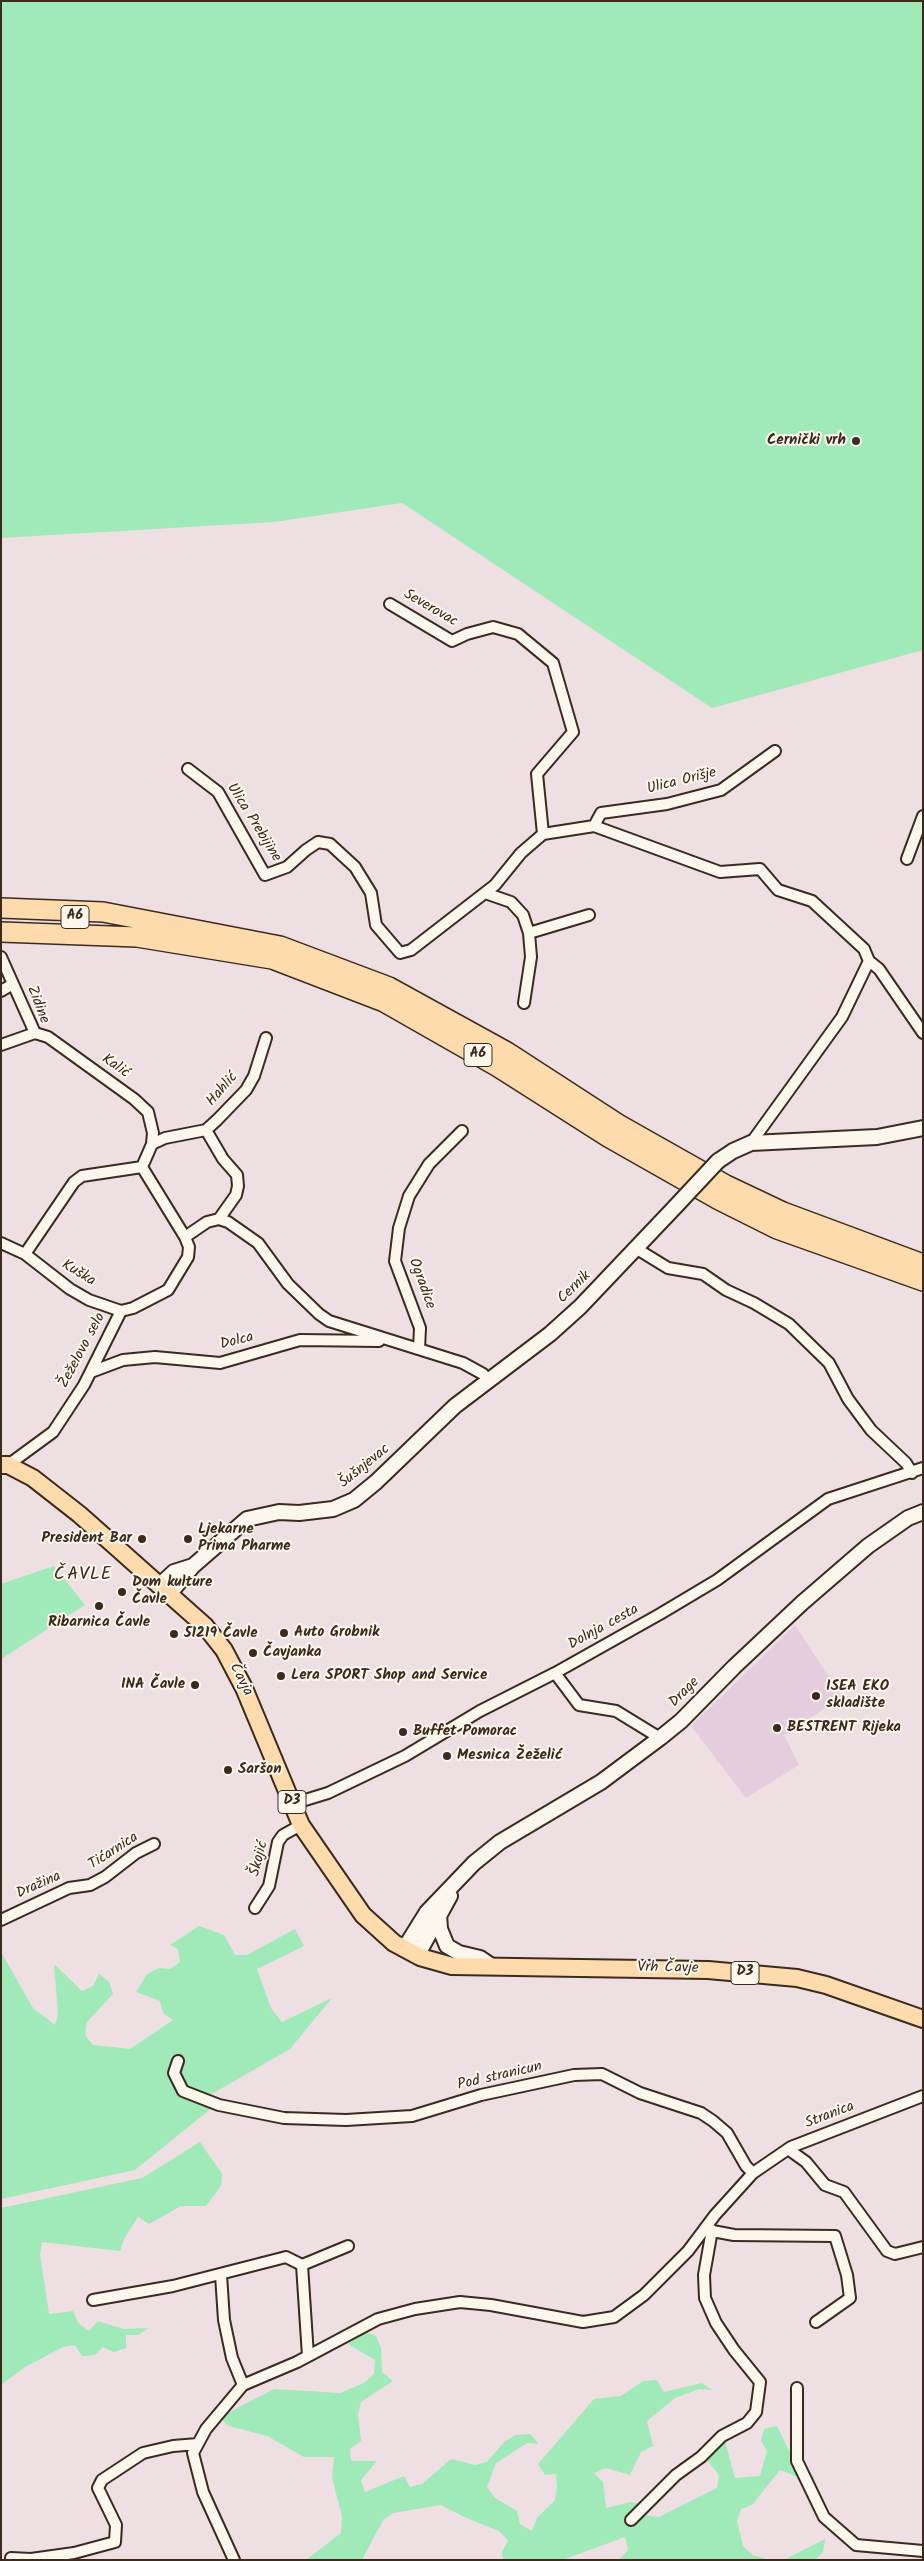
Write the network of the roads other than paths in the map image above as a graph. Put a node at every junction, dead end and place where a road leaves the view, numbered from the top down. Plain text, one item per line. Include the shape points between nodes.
1 (390, 604) dead end
2 (775, 751) dead end
3 (188, 769) dead end
4 (923, 816) edge
5 (594, 826) junction
6 (544, 834) junction
7 (907, 859) dead end
8 (485, 892) junction
9 (1, 908) edge
10 (589, 915) dead end
11 (1, 916) edge
12 (148, 922) junction
13 (1, 932) edge
14 (529, 933) junction
15 (1, 957) edge
16 (869, 961) junction
17 (13, 984) junction
18 (1, 991) edge
19 (524, 1002) dead end
20 (35, 1033) junction
21 (923, 1033) edge
22 (266, 1038) dead end
23 (1, 1045) edge
24 (923, 1128) edge
25 (206, 1130) junction
26 (462, 1131) dead end
27 (152, 1144) junction
28 (751, 1144) junction
29 (142, 1167) junction
30 (219, 1219) junction
31 (185, 1237) junction
32 (1, 1243) edge
33 (637, 1249) junction
34 (25, 1254) junction
35 (923, 1264) edge
36 (923, 1281) edge
37 (121, 1311) junction
38 (391, 1341) junction
39 (419, 1349) junction
40 (91, 1372) junction
41 (488, 1380) junction
42 (5, 1465) edge
43 (923, 1468) edge
44 (912, 1473) junction
45 (923, 1512) edge
46 (165, 1589) junction
47 (555, 1673) junction
48 (660, 1738) junction
49 (292, 1804) junction
50 (301, 1825) junction
51 (154, 1844) dead end
52 (458, 1880) junction
53 (90, 1885) joint
54 (255, 1908) dead end
55 (439, 1914) junction
56 (1, 1920) edge
57 (407, 1950) junction
58 (493, 1967) junction
59 (923, 2019) edge
60 (178, 2061) dead end
61 (923, 2096) edge
62 (788, 2149) junction
63 (753, 2173) junction
64 (708, 2230) junction
65 (348, 2246) dead end
66 (923, 2247) edge
67 (302, 2265) junction
68 (221, 2275) junction
69 (93, 2300) dead end
70 (816, 2322) dead end
71 (308, 2356) junction
72 (244, 2385) junction
73 (797, 2388) dead end
74 (198, 2444) junction
75 (631, 2520) dead end
76 (923, 2551) edge
77 (11, 2558) dead end
78 (234, 2560) edge

1 - 6 street, Severovac via 452,642 493,627 518,634 554,663 573,732 538,774
2 - 5 street, Ulica Orišje via 721,790 667,804 601,813
3 - 8 street, Ulica Prebijine via 218,792 265,875 287,867 318,842 330,844 355,867 371,893 376,925 400,953 411,950
4 - 7 street
5 - 6 street
5 - 16 street via 720,872 760,869 778,890 812,901 864,949
6 - 8 street via 521,854 496,885
8 - 14 street via 511,902 523,915
9 - 12 highway via 103,912
10 - 14 street
11 - 12 highway, A6
12 - 35 highway, A6 via 280,946 389,987 508,1052 618,1124 726,1185 783,1212
13 - 36 highway, A6 via 137,937 272,959 384,1002 498,1067 658,1167 777,1229
14 - 19 street via 531,957
15 - 17 street, Zidine
16 - 21 street via 879,969
16 - 28 street via 842,1017
17 - 18 street, Zidine
17 - 20 street, Zidine
20 - 23 street, Zidine
20 - 27 street, Kalić via 48,1037 148,1112
22 - 25 street, Hahlić via 246,1090
24 - 28 street via 877,1137
25 - 27 street via 165,1138
25 - 30 street via 238,1181 236,1195
26 - 39 street, Ogradice via 429,1164 409,1196 399,1228 395,1260 420,1328
27 - 29 street, Kalić
28 - 33 street, Cernik, bridge via 718,1161
29 - 31 street
29 - 34 street via 82,1176 74,1182
30 - 31 street via 207,1222
30 - 38 street via 258,1243 288,1284 319,1314 342,1326
31 - 37 street, Žeželovo selo via 188,1257 168,1290
32 - 34 street, Kuška
33 - 41 street, Cernik via 550,1334
33 - 44 street via 668,1268 703,1274 789,1324 829,1363 848,1399 870,1430 906,1463
34 - 37 street, Kuška via 70,1289 89,1300
37 - 40 street, Žeželovo selo
38 - 39 street
38 - 40 street, Dolca via 300,1340 220,1363 156,1357 123,1360
39 - 41 street via 473,1368
40 - 42 street, Žeželovo selo via 53,1432
41 - 46 street, Šušnjevac via 455,1406 354,1500 333,1509 279,1512 247,1519 193,1566 174,1572
42 - 46 main road, Čavja / D3 via 33,1478
43 - 44 street, Dolnja cesta
44 - 47 street, Dolnja cesta via 828,1499 714,1582
45 - 48 street, Drage via 908,1518 868,1546 802,1602
46 - 49 main road, Čavja / D3 via 205,1626 224,1650 262,1726
47 - 48 street via 579,1705 616,1711
47 - 49 street, Dolnja cesta via 480,1711 405,1756 328,1793
48 - 52 street, Drage via 600,1782 500,1842
49 - 50 main road, Čavja / D3
50 - 54 street, Škojić via 283,1835 278,1842 269,1886
50 - 57 main road, Čavja / D3 via 363,1915
51 - 53 street, Tićarnica
52 - 55 street, Drage
52 - 57 street, Drage via 427,1912
53 - 56 street, Dražina via 69,1888
55 - 57 street, Drage via 422,1947
55 - 58 street via 440,1929 447,1946 480,1958
57 - 58 main road, Vrh Čavje / D3 via 442,1964
58 - 59 main road, Vrh Čavje / D3 via 708,1970 789,1977 826,1985
60 - 63 street, Pod stranicun via 174,2073 183,2091 219,2105 284,2118 346,2120 412,2116 481,2095 574,2075 602,2074 640,2093 701,2113 727,2134
61 - 62 street, Stranica
62 - 63 street, Stranica
62 - 66 street via 806,2162 825,2185 844,2192 887,2251 895,2254
63 - 64 street, Stranica
64 - 70 street via 734,2235 834,2236 847,2275 850,2298
64 - 71 street, Stranica via 644,2295 614,2317 583,2322 460,2302 378,2319
64 - 75 street via 705,2298 720,2330 760,2382 756,2412 747,2423 722,2436 676,2475
65 - 67 street
67 - 68 street via 286,2257
67 - 71 street
68 - 69 street
68 - 72 street via 224,2320 232,2358
71 - 72 street, Stranica
72 - 74 street via 206,2429
73 - 76 street via 797,2461 824,2517 856,2546
74 - 77 street via 143,2453 102,2480 98,2488 116,2525 116,2542 74,2554 31,2560
74 - 78 street via 193,2453 203,2492

